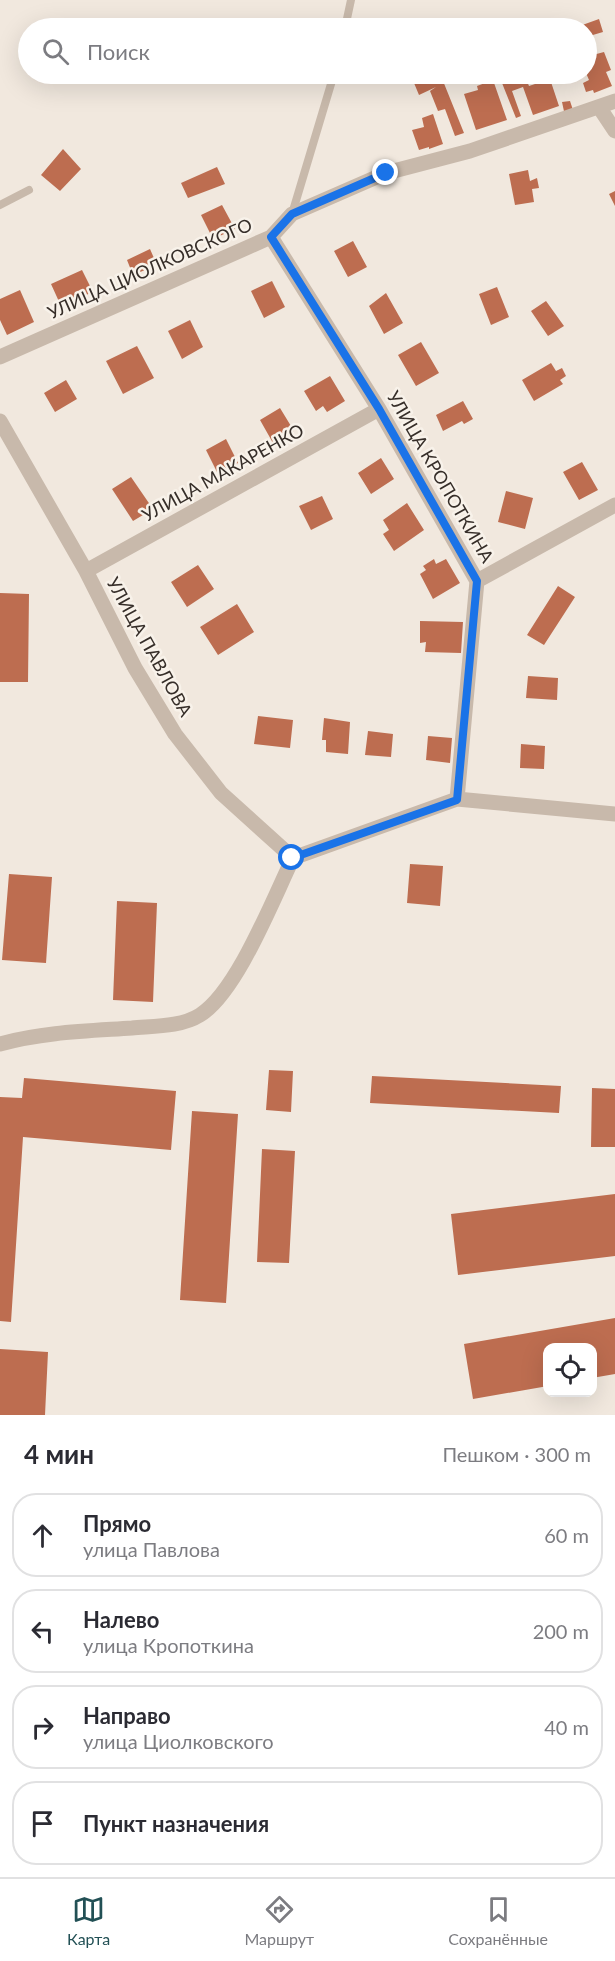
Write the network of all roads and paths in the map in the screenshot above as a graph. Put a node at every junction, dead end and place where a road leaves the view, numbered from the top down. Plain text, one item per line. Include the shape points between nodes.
1 (351, 0) edge
2 (347, 18) edge
3 (331, 84) edge
4 (615, 100) edge
5 (599, 107) junction
6 (615, 131) edge
7 (29, 190) dead end
8 (0, 205) edge
9 (292, 214) junction
10 (271, 237) junction
11 (0, 357) edge
12 (379, 409) junction
13 (0, 421) edge
14 (615, 505) edge
15 (87, 571) junction
16 (477, 581) junction
17 (457, 800) junction
18 (615, 814) edge
19 (292, 858) junction
20 (0, 1044) edge

1 - 2 lane
3 - 9 lane
4 - 5 street, УЛИЦА ЦИОЛКОВСКОГО
5 - 6 street
5 - 9 street, УЛИЦА ЦИОЛКОВСКОГО via 470,151 386,173
7 - 8 lane
9 - 10 street, УЛИЦА ЦИОЛКОВСКОГО
10 - 11 street, УЛИЦА ЦИОЛКОВСКОГО
10 - 12 street, УЛИЦА КРОПОТКИНА
12 - 15 street, УЛИЦА МАКАРЕНКО
12 - 16 street, УЛИЦА КРОПОТКИНА
13 - 15 street, УЛИЦА ПАВЛОВА
14 - 16 street
15 - 19 street, УЛИЦА ПАВЛОВА via 135,668 175,734 221,793
16 - 17 street, УЛИЦА КРОПОТКИНА
17 - 18 street
17 - 19 street
19 - 20 street via 238,971 219,999 199,1016 175,1024 43,1035

